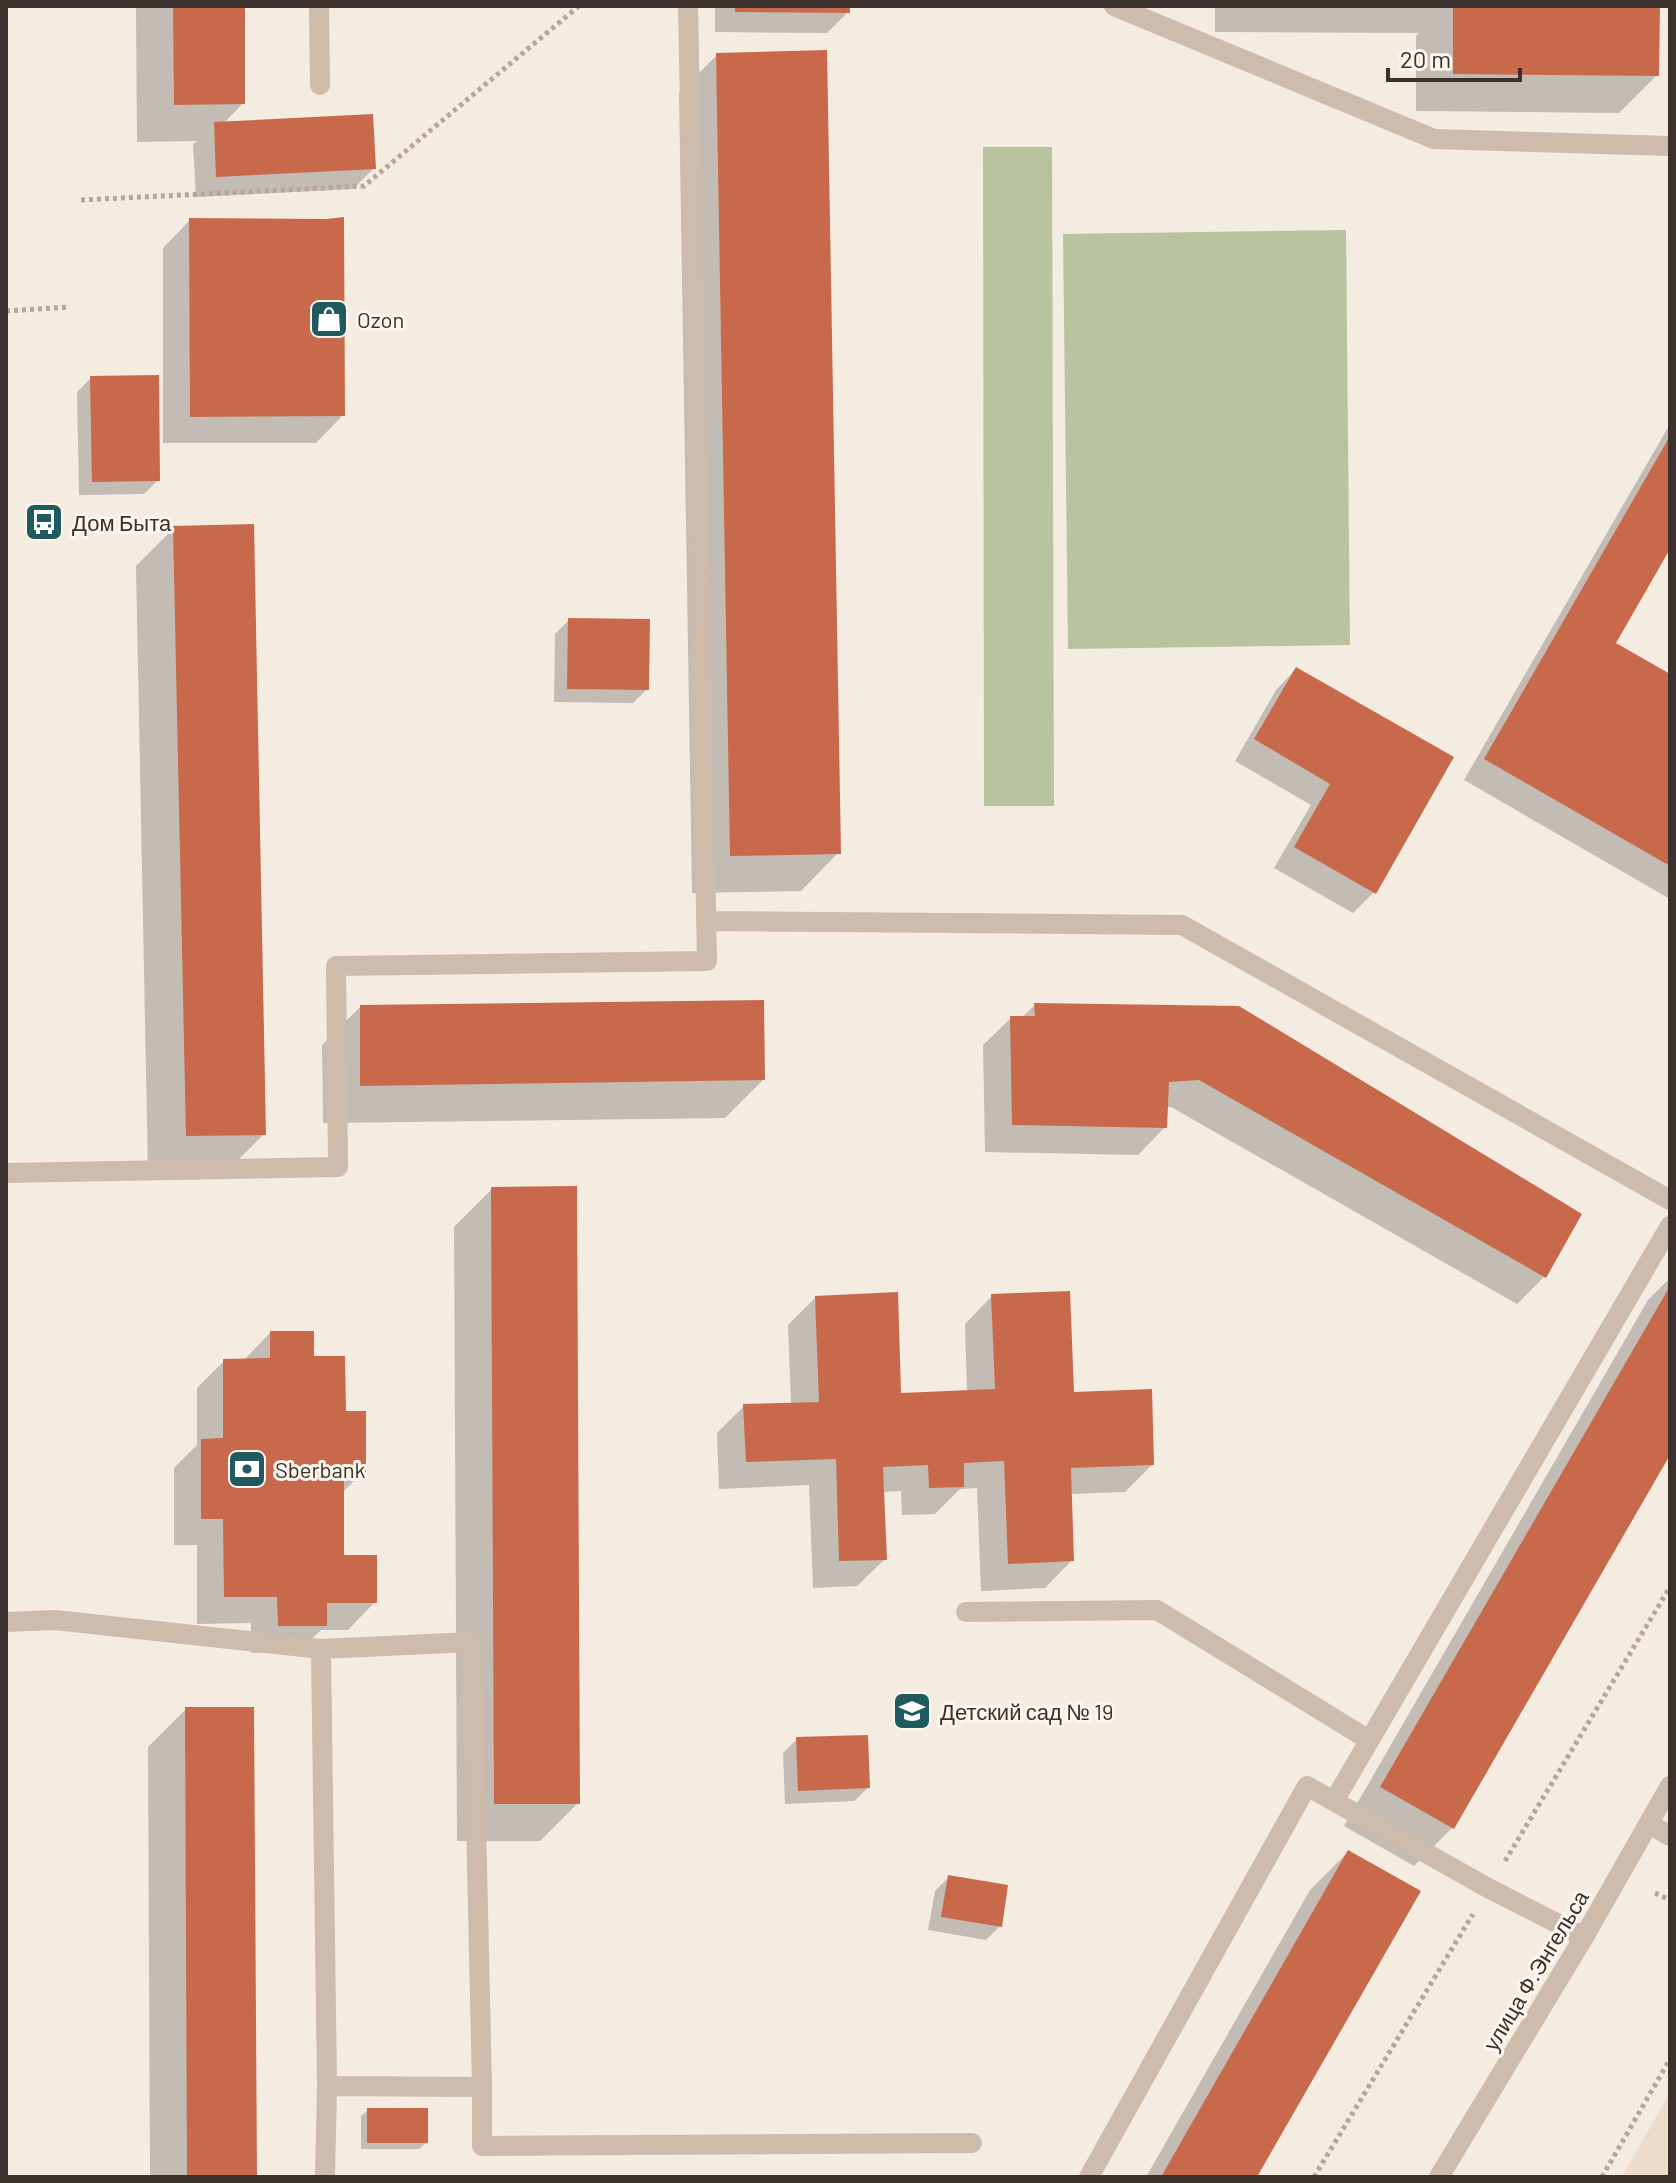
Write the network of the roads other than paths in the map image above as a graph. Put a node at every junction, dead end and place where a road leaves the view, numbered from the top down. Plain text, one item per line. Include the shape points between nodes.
1 (319, 6) edge
2 (688, 6) edge
3 (1114, 6) edge
4 (320, 85) dead end
5 (1670, 146) edge
6 (706, 921) junction
7 (6, 1173) edge
8 (1670, 1200) edge
9 (1670, 1226) edge
10 (966, 1612) dead end
11 (6, 1622) edge
12 (321, 1649) junction
13 (1369, 1740) junction
14 (1670, 1786) edge
15 (1334, 1801) junction
16 (1649, 1824) junction
17 (1670, 1836) edge
18 (1584, 1937) junction
19 (327, 2086) junction
20 (482, 2087) junction
21 (972, 2143) dead end
22 (325, 2177) edge
23 (1089, 2177) edge
24 (1439, 2177) edge

1 - 4 street
2 - 6 street
3 - 5 street via 1434,139
6 - 7 street via 707,961 336,966 338,1167
6 - 8 street via 1182,925
9 - 13 street
10 - 13 street via 1157,1610
11 - 12 street via 55,1620
12 - 19 street
12 - 20 street via 472,1642
13 - 15 street
14 - 16 street, улица Ф.Энгельса
15 - 18 street
15 - 23 street via 1307,1786
16 - 17 street
16 - 18 street, улица Ф.Энгельса
18 - 24 street, улица Ф.Энгельса
19 - 20 street
19 - 22 street
20 - 21 street via 482,2146

